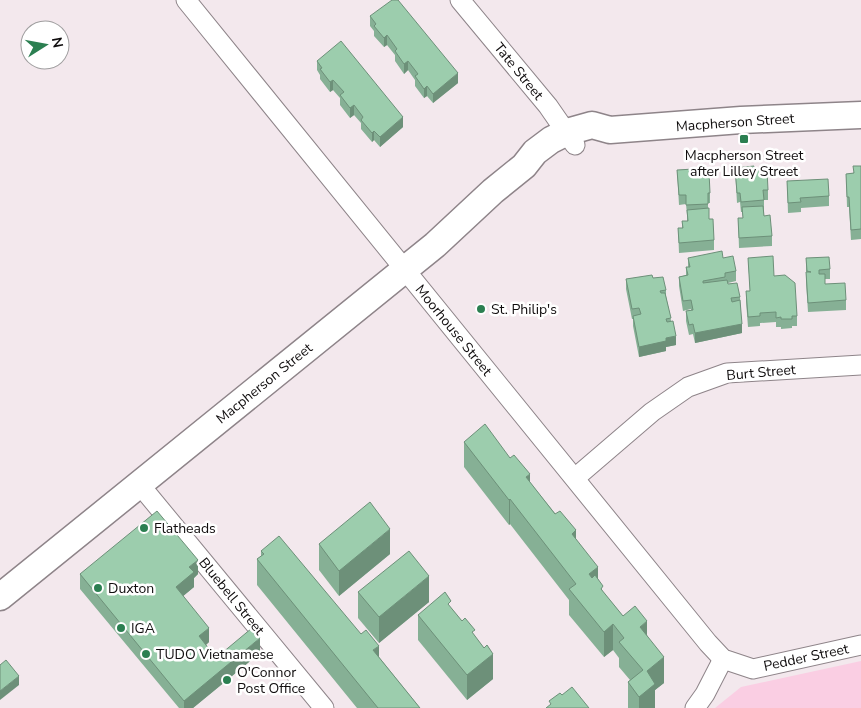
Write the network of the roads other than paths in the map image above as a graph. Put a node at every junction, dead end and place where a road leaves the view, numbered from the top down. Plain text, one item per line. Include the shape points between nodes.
1 (186, 0) edge
2 (460, 0) edge
3 (861, 115) edge
4 (571, 138) junction
5 (405, 269) junction
6 (861, 365) edge
7 (574, 478) junction
8 (140, 485) junction
9 (0, 597) edge
10 (861, 645) edge
11 (722, 659) junction
12 (324, 708) edge
13 (695, 708) edge

1 - 5 street, Moorhouse Street
2 - 4 street, Tate Street
3 - 4 street, Macpherson Street via 610,130 597,140
4 - 5 street, Macpherson Street via 539,163 524,166
5 - 7 street, Moorhouse Street
5 - 8 street, Macpherson Street
6 - 7 street, Burt Street via 727,373 688,387 652,412
7 - 11 street, Moorhouse Street
8 - 9 street, Macpherson Street
8 - 12 street, Bluebell Street
10 - 11 street, Pedder Street via 753,669
11 - 13 street

